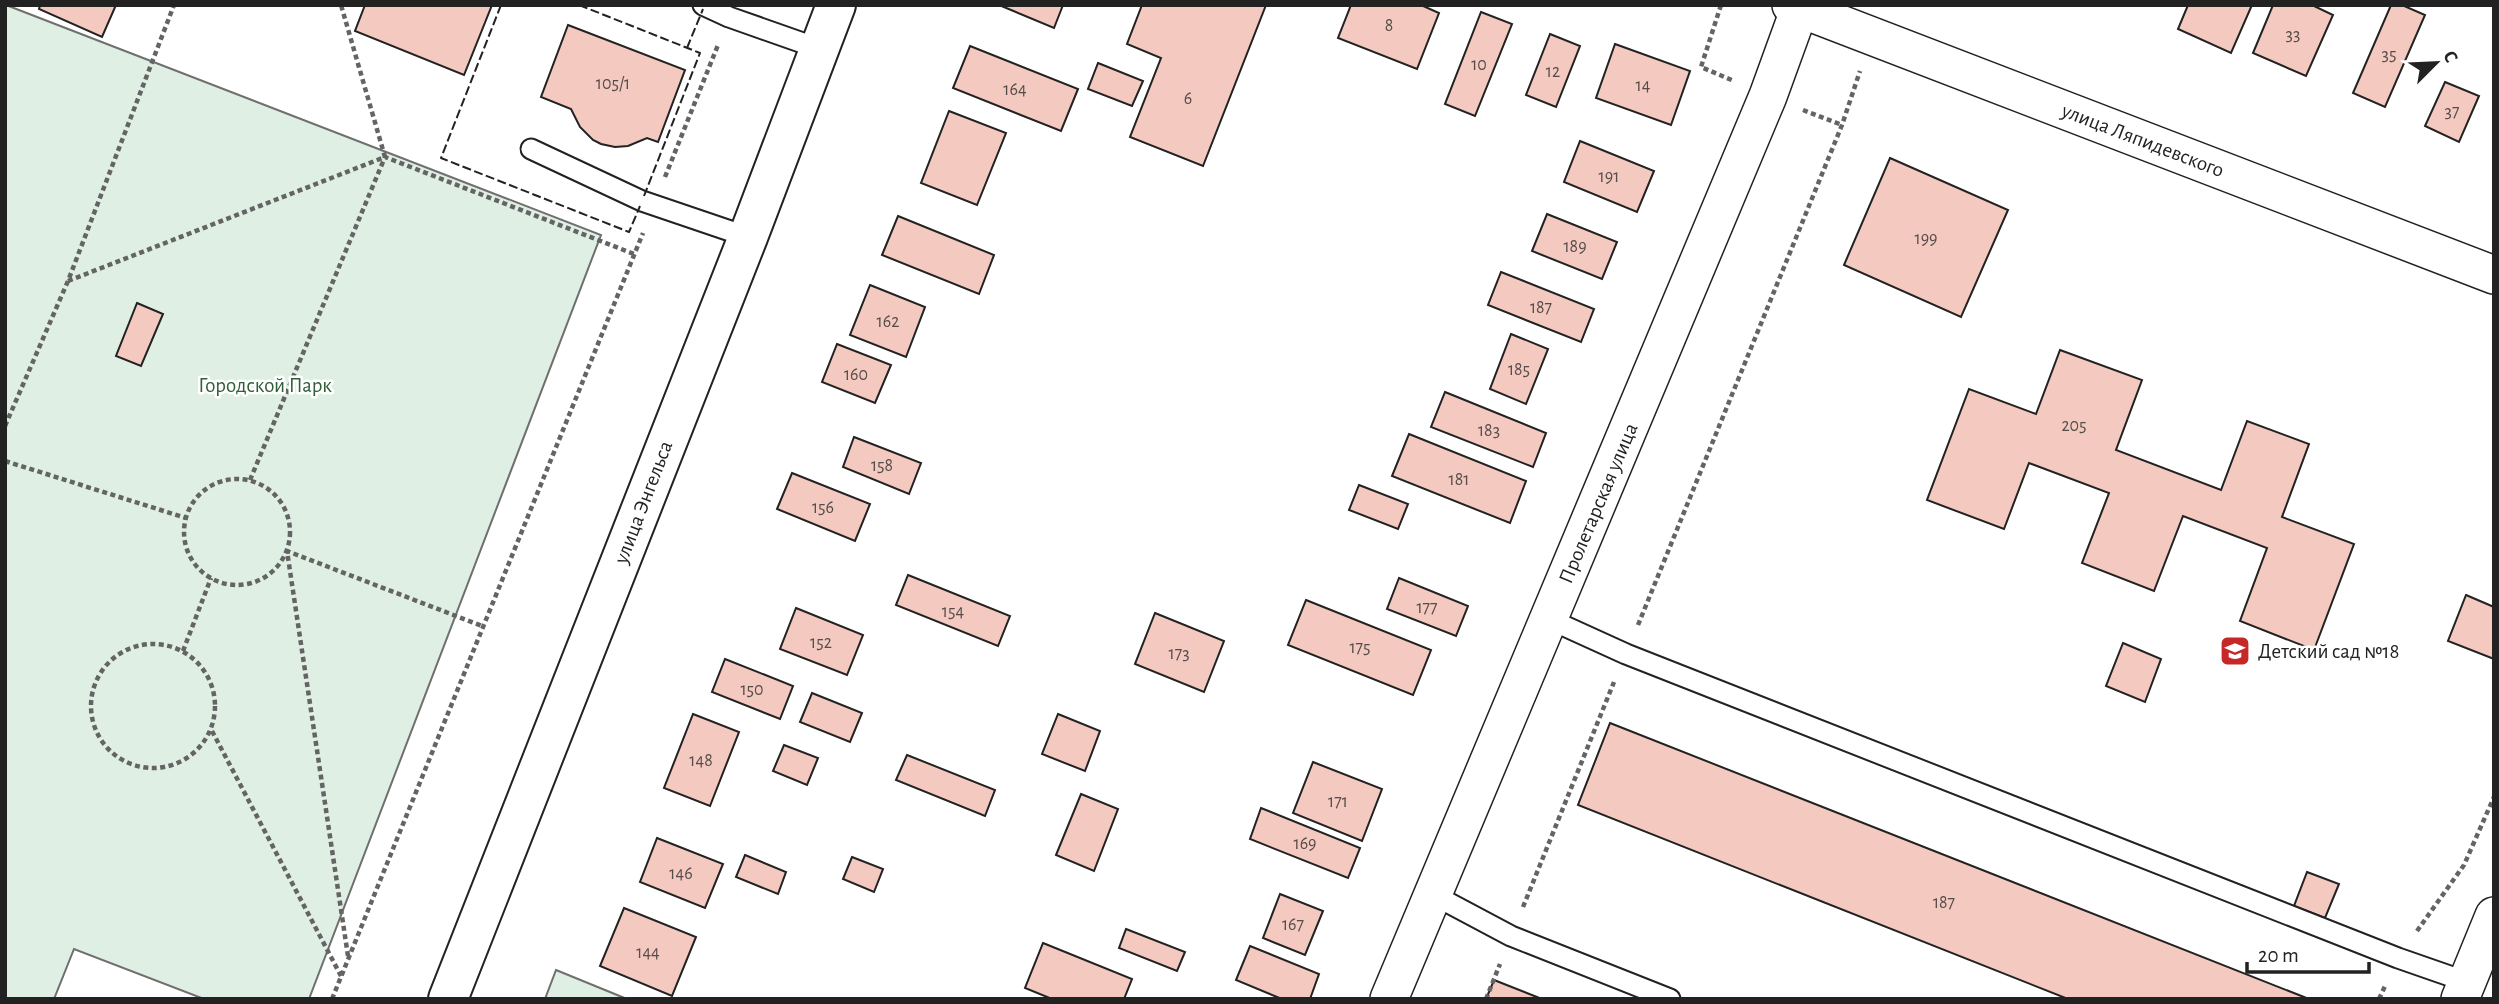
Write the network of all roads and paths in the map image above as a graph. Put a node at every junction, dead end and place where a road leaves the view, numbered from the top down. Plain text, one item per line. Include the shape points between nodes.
1 (174, 5) edge
2 (341, 5) edge
3 (703, 5) edge
4 (836, 5) edge
5 (1797, 6) edge
6 (730, 17) junction
7 (820, 49) junction
8 (1842, 125) dead end
9 (531, 149) dead end
10 (386, 157) junction
11 (654, 205) junction
12 (748, 237) junction
13 (635, 254) junction
14 (2494, 275) edge
15 (68, 281) junction
16 (5, 426) edge
17 (5, 461) edge
18 (250, 480) junction
19 (186, 518) junction
20 (287, 551) junction
21 (211, 578) junction
22 (1549, 618) junction
23 (482, 626) junction
24 (183, 651) junction
25 (1626, 654) junction
26 (211, 730) junction
27 (2494, 797) edge
28 (1433, 894) junction
29 (2494, 916) edge
30 (1511, 936) junction
31 (2398, 958) junction
32 (348, 959) junction
33 (341, 976) junction
34 (2463, 990) edge
35 (332, 999) edge
36 (448, 999) edge
37 (1389, 999) edge
38 (1486, 999) edge
39 (1670, 999) edge
40 (2379, 999) edge

1 - 15 path
2 - 10 path
3 - 6 lane
4 - 7 main road, улица Энгельса
5 - 14 street, улица Ляпидевского
5 - 22 street, Пролетарская улица via 1768,96
6 - 7 lane
6 - 11 path
7 - 12 main road, улица Энгельса
8 - 25 path
9 - 11 lane
10 - 13 path
10 - 15 path
10 - 18 path
11 - 12 lane
11 - 13 path
12 - 36 main road, улица Энгельса
13 - 23 path
15 - 16 path
17 - 19 path
18 - 19 path via 211,485 195,499
18 - 20 path via 274,493 286,510 291,531
19 - 21 path via 188,554
20 - 21 path via 276,569 254,583 234,585
20 - 23 path
20 - 32 path
21 - 24 path
22 - 25 lane
22 - 28 street, Пролетарская улица
23 - 32 path
24 - 26 path via 202,666 211,682 216,706
24 - 26 path via 154,643 114,657 94,688 93,724 114,754 135,766 153,768 188,758
25 - 30 path
25 - 31 lane
26 - 33 path
27 - 31 path via 2464,865
28 - 30 lane
28 - 37 street, Пролетарская улица
29 - 34 street
30 - 38 path
30 - 39 lane
31 - 34 lane
31 - 40 path
32 - 33 path
33 - 35 path

